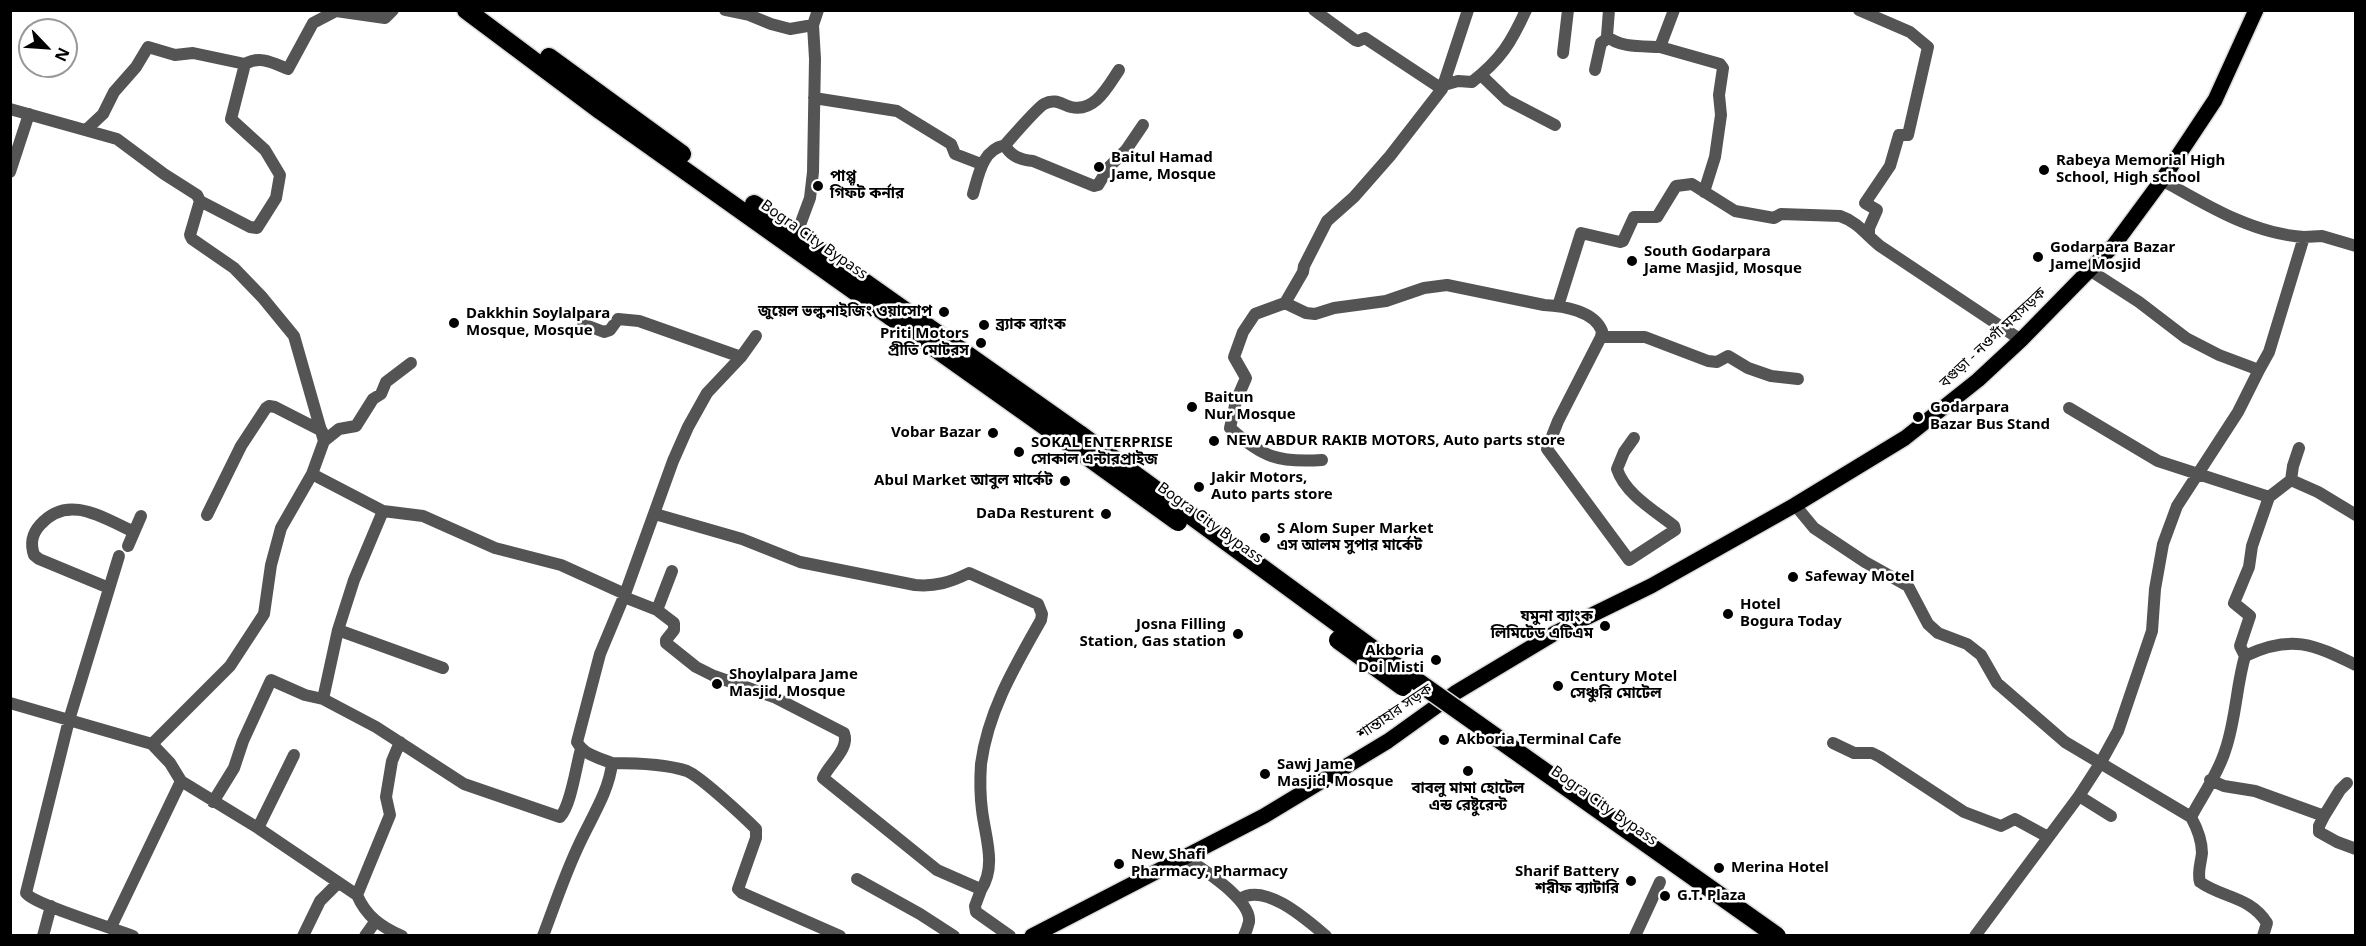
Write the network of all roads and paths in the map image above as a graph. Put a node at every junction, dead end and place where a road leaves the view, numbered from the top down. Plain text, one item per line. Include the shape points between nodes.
1 (393, 10) edge
2 (466, 10) edge
3 (484, 10) edge
4 (725, 10) edge
5 (818, 10) edge
6 (1314, 10) edge
7 (1468, 10) edge
8 (1527, 10) edge
9 (1568, 10) edge
10 (1609, 10) edge
11 (1674, 10) edge
12 (1859, 10) edge
13 (2256, 10) edge
14 (813, 25) junction
15 (1608, 38) junction
16 (1660, 47) junction
17 (1563, 53) dead end
18 (245, 64) junction
19 (1119, 70) dead end
20 (1595, 70) dead end
21 (1481, 75) junction
22 (1443, 87) junction
23 (814, 98) junction
24 (10, 109) edge
25 (28, 114) junction
26 (1143, 125) dead end
27 (1555, 125) dead end
28 (86, 130) junction
29 (1005, 144) junction
30 (981, 164) junction
31 (10, 172) edge
32 (2162, 180) junction
33 (1704, 192) junction
34 (973, 194) dead end
35 (200, 201) junction
36 (800, 225) dead end
37 (1869, 234) junction
38 (2304, 237) junction
39 (2355, 246) edge
40 (2091, 271) junction
41 (852, 289) junction
42 (1285, 303) junction
43 (1558, 306) junction
44 (873, 322) dead end
45 (583, 324) dead end
46 (756, 336) dead end
47 (1601, 337) junction
48 (2021, 340) junction
49 (741, 357) junction
50 (411, 363) dead end
51 (2259, 370) junction
52 (1798, 379) dead end
53 (2068, 408) dead end
54 (323, 436) junction
55 (1634, 438) dead end
56 (1078, 441) junction
57 (2299, 448) dead end
58 (1322, 460) dead end
59 (312, 474) junction
60 (2197, 474) junction
61 (2291, 480) junction
62 (2269, 498) junction
63 (1795, 505) junction
64 (383, 511) junction
65 (655, 514) junction
66 (207, 515) dead end
67 (2355, 515) edge
68 (141, 516) dead end
69 (134, 532) junction
70 (128, 546) dead end
71 (119, 556) dead end
72 (672, 571) dead end
73 (1651, 586) joint
74 (109, 588) junction
75 (625, 595) junction
76 (657, 610) junction
77 (338, 630) junction
78 (2245, 656) junction
79 (2355, 665) edge
80 (443, 668) dead end
81 (323, 699) junction
82 (10, 703) edge
83 (69, 720) junction
84 (400, 742) junction
85 (1833, 743) dead end
86 (152, 744) junction
87 (581, 749) junction
88 (294, 755) dead end
89 (2102, 762) junction
90 (612, 763) junction
91 (2210, 780) junction
92 (181, 781) junction
93 (2347, 783) dead end
94 (2079, 796) junction
95 (213, 802) junction
96 (2111, 816) dead end
97 (2324, 816) junction
98 (2191, 817) junction
99 (258, 828) junction
100 (2048, 837) junction
101 (2355, 849) edge
102 (1184, 856) junction
103 (857, 879) dead end
104 (338, 882) junction
105 (1660, 882) dead end
106 (981, 890) junction
107 (357, 895) junction
108 (1240, 900) junction
109 (51, 906) junction
110 (375, 922) junction
111 (111, 927) junction
112 (43, 936) edge
113 (133, 936) edge
114 (303, 936) edge
115 (365, 936) edge
116 (402, 936) edge
117 (543, 936) edge
118 (840, 936) edge
119 (954, 936) edge
120 (1010, 936) edge
121 (1032, 936) edge
122 (1244, 936) edge
123 (1326, 936) edge
124 (1635, 936) edge
125 (1759, 936) edge
126 (1777, 936) edge
127 (1975, 936) edge
128 (2263, 936) edge

1 - 18 street via 385,18 336,11 313,23 288,69 264,60
2 - 41 highway, Bogra City Bypass via 600,111
3 - 56 highway, Bogra City Bypass
4 - 14 street via 790,28
5 - 14 street
6 - 22 street via 1354,40 1365,38
7 - 22 street
8 - 21 street via 1512,42
9 - 17 street
10 - 15 street
11 - 16 street
12 - 37 street via 1910,32 1929,47 1908,135 1899,135 1890,166 1865,203 1877,210
13 - 32 main road, বগুড়া - নওগাঁ মহাসড়ক via 2215,100
14 - 23 street
15 - 16 street via 1630,46
15 - 20 street via 1601,43
16 - 33 street via 1723,68 1715,157
18 - 28 street via 193,53 175,55 148,47 114,92 103,114
18 - 35 street via 231,119 266,150 280,175 276,198 257,228
19 - 29 street via 1098,100 1072,107 1057,100 1044,104
21 - 22 street via 1472,82 1458,81
21 - 27 street via 1507,100
22 - 42 street via 1390,156 1326,221
23 - 30 street via 897,111 951,144 955,154
23 - 36 street via 813,172 810,198
24 - 25 street
25 - 28 street
25 - 31 street
26 - 29 street via 1094,186 1011,154
28 - 35 street via 117,139 197,195
29 - 30 street via 989,153
30 - 34 street
32 - 38 street via 2253,226 2282,236
32 - 40 main road, বগুড়া - নওগাঁ মহাসড়ক
33 - 37 street via 1741,214 1774,218 1781,214 1840,216
33 - 43 street via 1692,184 1676,186 1657,217 1634,217 1620,242 1581,233
35 - 54 street via 190,235 234,268 294,336
37 - 48 street via 1880,246
38 - 39 street via 2322,236
38 - 51 street via 2269,352
40 - 48 main road, বগুড়া - নওগাঁ মহাসড়ক
40 - 51 street via 2186,338 2219,356
41 - 44 highway
41 - 56 highway, Bogra City Bypass
42 - 43 street via 1315,315 1447,285
42 - 58 street via 1255,314 1243,332 1234,357 1246,378 1230,428 1253,448 1272,456 1296,462
43 - 47 street via 1593,317 1602,331
45 - 49 street via 604,332 618,320 639,321
46 - 49 street
47 - 52 street via 1645,338 1708,361 1717,362 1728,356 1771,376
47 - 55 street via 1547,449 1629,560 1675,530 1620,478 1617,469
48 - 63 main road, বগুড়া - নওগাঁ মহাসড়ক via 1905,438
49 - 65 street via 707,393 688,427
50 - 54 street via 386,382 356,426
51 - 60 street via 2238,412
53 - 60 street via 2158,461
54 - 59 street
54 - 66 street via 269,405 241,446
56 - 125 highway, Bogra City Bypass, bridge via 1370,663
56 - 126 highway, Bogra City Bypass, bridge
57 - 61 street
59 - 64 street
59 - 86 street via 281,528 264,614 230,666
60 - 62 street
60 - 89 street via 2177,506 2163,544 2152,631 2118,731
61 - 62 street
61 - 67 street
62 - 78 street via 2234,603 2250,616 2240,646
63 - 73 main road, বগুড়া - নওগাঁ মহাসড়ক
63 - 89 street via 1814,528 1908,586 1928,624 1938,633 1974,649 1997,683 2065,742
64 - 75 street via 423,516 495,548 569,568
64 - 77 street
65 - 75 street
65 - 106 street via 742,539 800,562 915,585 931,586 969,573 1038,604 1041,620 998,698 983,757 981,807 990,866
68 - 69 street
69 - 70 street
69 - 74 street via 70,508 54,511 32,539 34,555 39,559
71 - 74 street
72 - 76 street
73 - 102 main road, শান্তাহার সড়ক via 1555,633 1264,816
74 - 83 street
75 - 76 street
75 - 87 street via 600,654 577,742
76 - 106 street via 674,623 666,643 696,668 774,697 844,733 846,738 839,755 823,778 937,870
77 - 80 street
77 - 81 street
78 - 79 street via 2266,646 2287,643 2316,646
78 - 91 street via 2225,752
81 - 84 street
81 - 95 street via 271,680 234,768
82 - 83 street
83 - 86 street
83 - 109 street via 26,893
84 - 87 street via 464,784 560,817
84 - 107 street via 392,761 386,797 390,816
85 - 100 street via 1854,753 1880,757 1964,812 2001,826 2019,820
86 - 92 street
87 - 90 street
88 - 99 street
89 - 94 street
89 - 98 street
90 - 117 street via 606,788 576,850
90 - 118 street via 640,763 688,772 701,780 756,829 738,889
91 - 97 street via 2255,791
91 - 98 street
92 - 95 street
92 - 111 street
93 - 97 street
94 - 96 street
94 - 100 street
95 - 99 street
97 - 101 street via 2319,832
98 - 128 street via 2202,851 2200,882 2246,903 2263,917 2267,923
99 - 104 street
100 - 127 street
102 - 108 street
102 - 121 main road, শান্তাহার সড়ক
103 - 119 street
104 - 107 street
104 - 114 street via 320,901
105 - 124 street
106 - 120 street via 976,912
107 - 110 street
108 - 122 street via 1249,921
108 - 123 street via 1247,895 1266,896 1300,914
109 - 111 street
109 - 112 street
110 - 115 street
110 - 116 street
111 - 113 street

